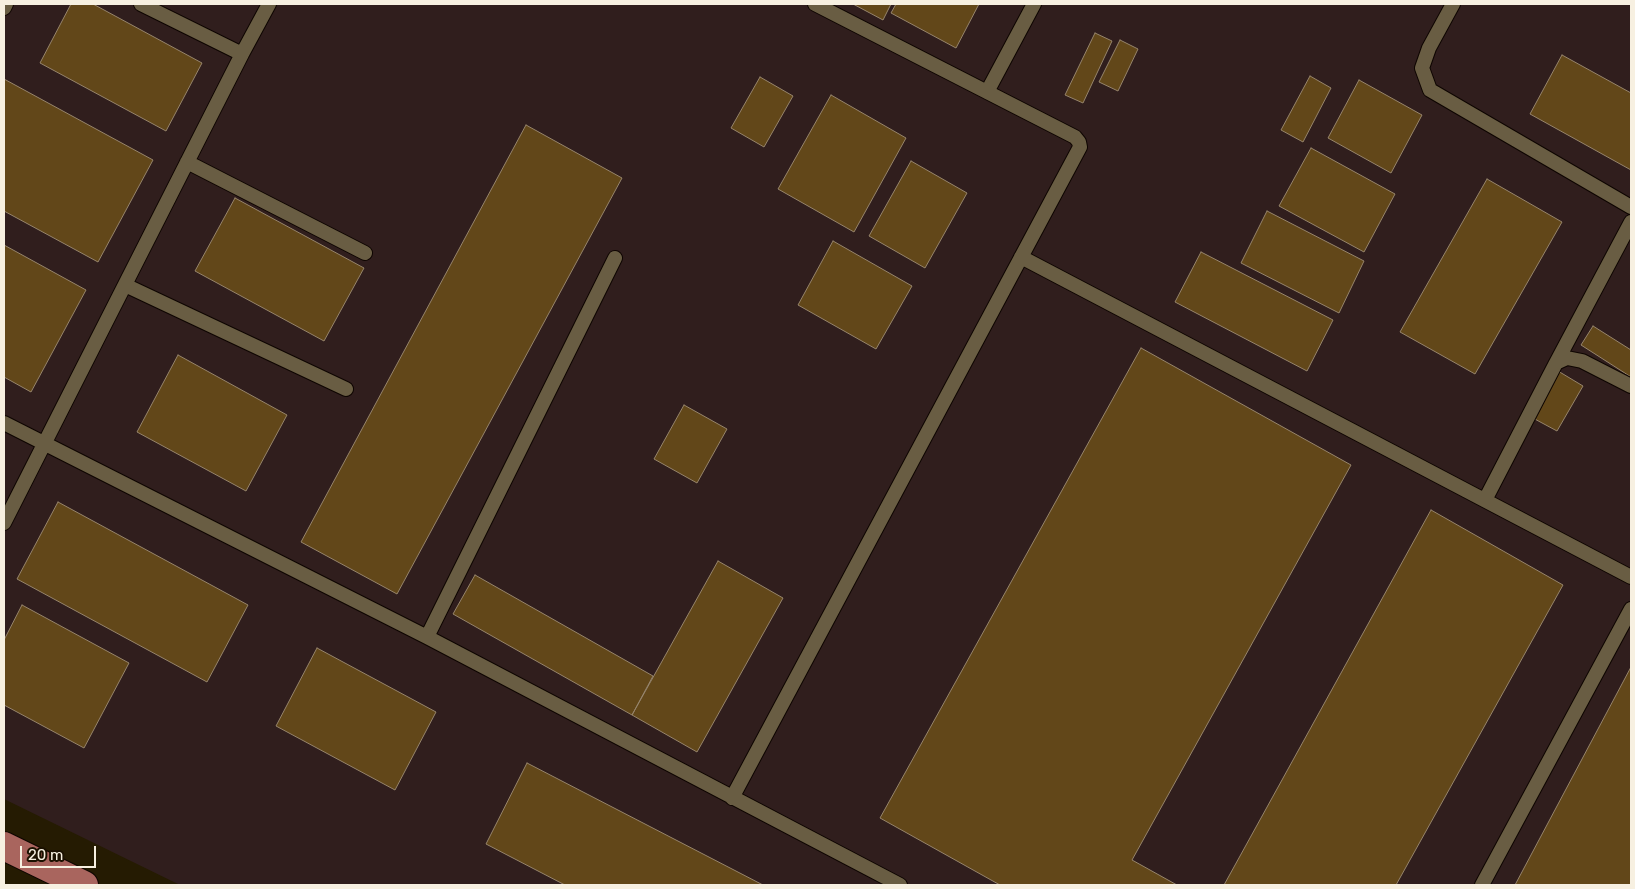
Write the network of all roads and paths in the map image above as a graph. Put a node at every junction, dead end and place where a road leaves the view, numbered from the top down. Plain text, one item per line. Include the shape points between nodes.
1 (6, 4) edge
2 (141, 4) edge
3 (269, 4) edge
4 (815, 4) edge
5 (1034, 4) edge
6 (1453, 4) edge
7 (4, 8) edge
8 (242, 54) junction
9 (987, 92) junction
10 (186, 162) junction
11 (1631, 207) edge
12 (1631, 222) edge
13 (365, 254) dead end
14 (1021, 256) junction
15 (615, 258) dead end
16 (124, 285) junction
17 (1556, 363) junction
18 (1631, 386) edge
19 (346, 389) dead end
20 (4, 423) edge
21 (44, 445) junction
22 (1485, 500) junction
23 (4, 524) edge
24 (1631, 577) edge
25 (1631, 609) edge
26 (427, 636) junction
27 (732, 798) junction
28 (4, 846) edge
29 (84, 885) edge
30 (900, 885) edge
31 (1482, 885) edge

1 - 7 lane
2 - 8 lane
3 - 8 lane
4 - 9 lane
5 - 9 lane
6 - 11 lane via 1422,68 1430,90
8 - 10 lane
9 - 14 lane via 1079,142 1080,147
10 - 13 lane
10 - 16 lane
12 - 17 lane
14 - 22 lane
14 - 27 lane
15 - 26 lane
16 - 19 lane
16 - 21 lane
17 - 18 lane via 1568,358 1582,361
17 - 22 lane
20 - 21 lane
21 - 23 lane
21 - 26 lane
22 - 24 lane
25 - 31 lane
26 - 27 lane
27 - 30 lane
28 - 29 main road

